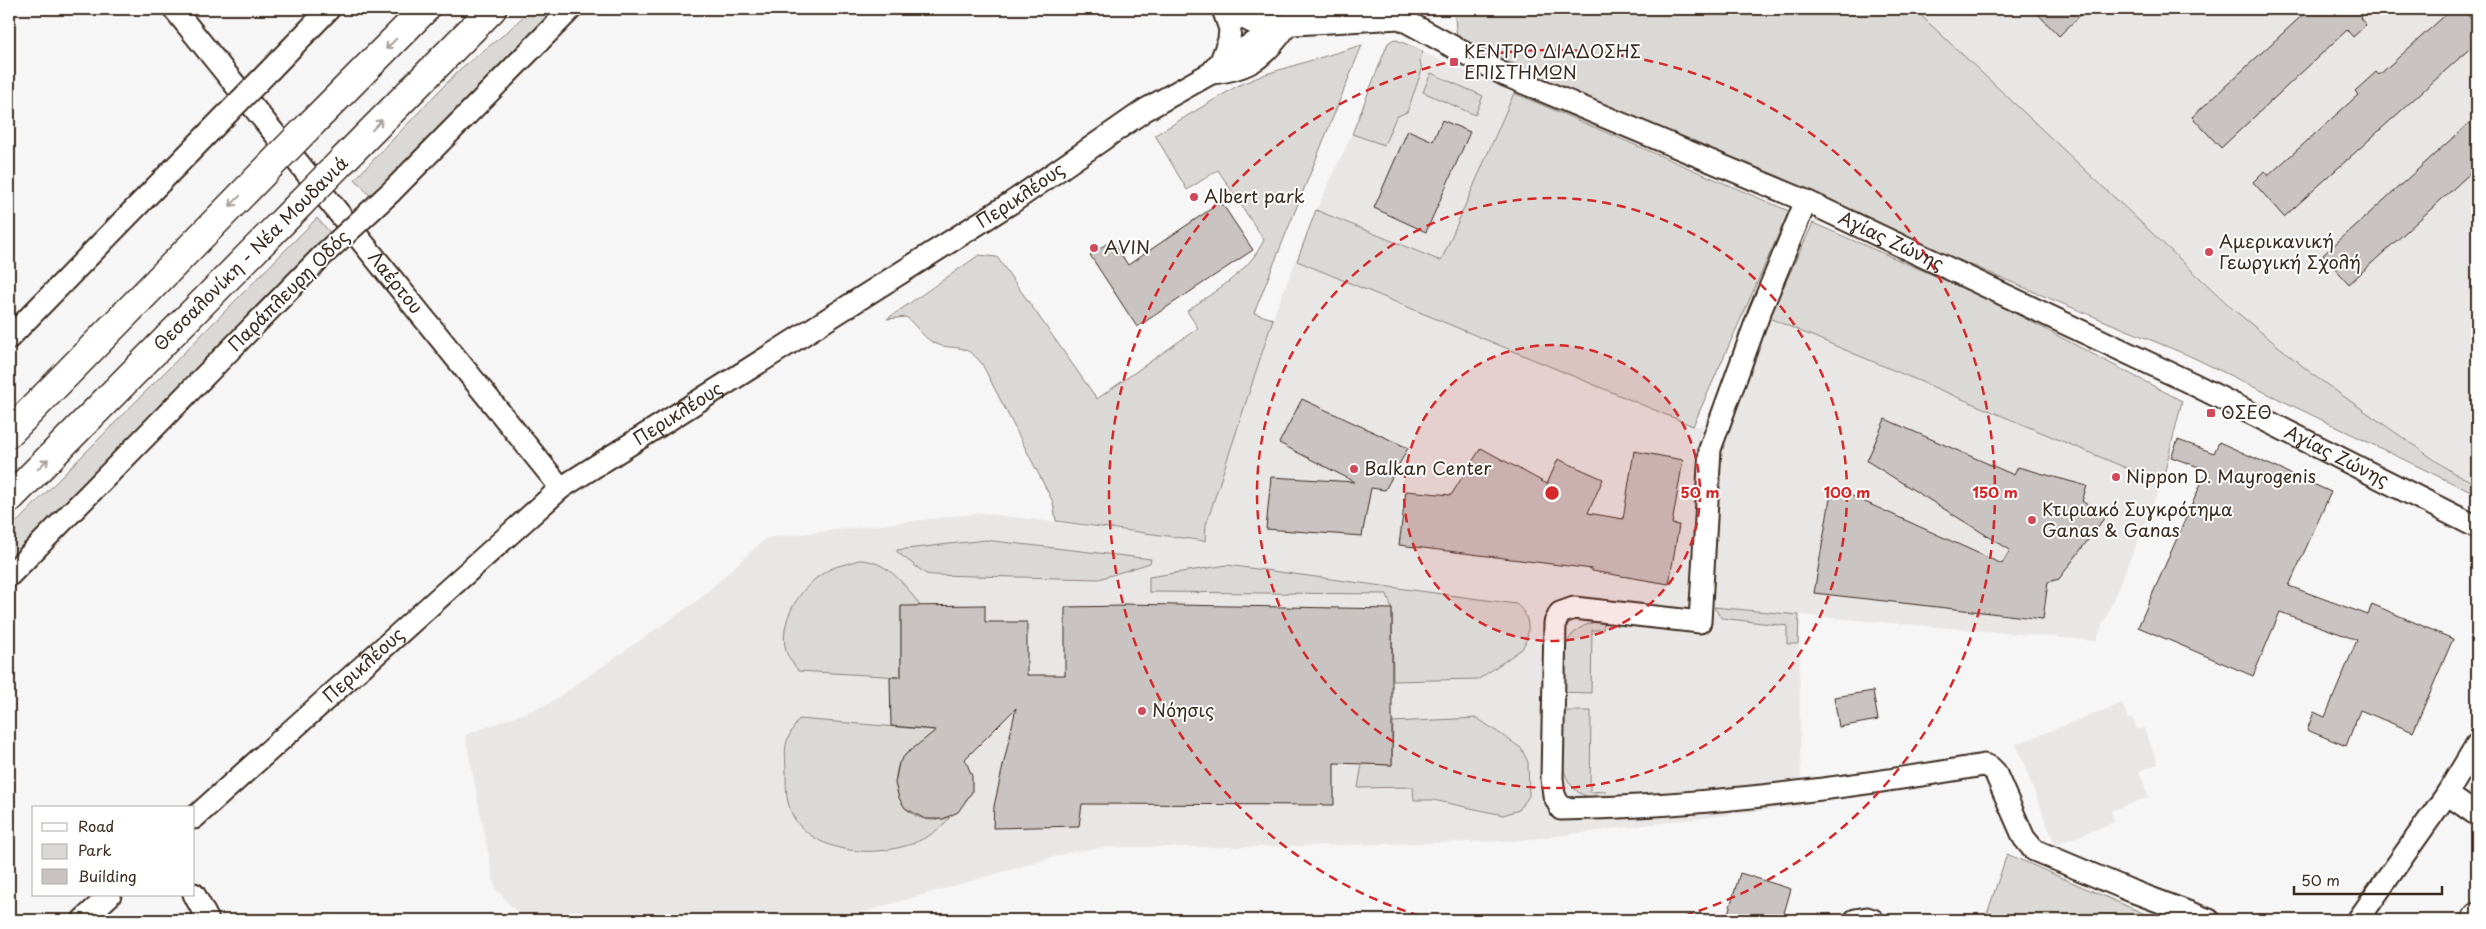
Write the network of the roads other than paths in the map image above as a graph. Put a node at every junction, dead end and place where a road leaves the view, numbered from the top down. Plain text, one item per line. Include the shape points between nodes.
1 (174, 9) edge
2 (329, 9) edge
3 (425, 9) edge
4 (492, 9) edge
5 (571, 9) edge
6 (1224, 9) edge
7 (1267, 9) edge
8 (1288, 24) junction
9 (1216, 67) junction
10 (1806, 202) junction
11 (131, 307) junction
12 (9, 338) edge
13 (9, 419) edge
14 (9, 433) edge
15 (561, 488) junction
16 (9, 499) edge
17 (2477, 527) edge
18 (9, 576) edge
19 (2477, 744) edge
20 (2447, 794) junction
21 (2477, 815) edge
22 (195, 817) edge
23 (109, 896) edge
24 (195, 896) edge
25 (2477, 917) edge
26 (83, 920) edge
27 (208, 920) edge
28 (1855, 920) edge
29 (1873, 920) edge
30 (2209, 920) edge
31 (2358, 920) edge
32 (2475, 920) edge

1 - 15 street, Λαέρτου
2 - 12 street, bridge
3 -> 11 main road, bridge
16 -> 4 main road, Θεσσαλονίκη - Νέα Μουδανιά, bridge
5 - 18 street, Παράπλευρη Οδός, bridge via 391,192 324,254
6 - 8 street, Αγίας Ζώνης via 1260,26
6 - 9 street via 1230,29 1227,48
7 - 8 street
8 - 9 street, Περικλέους
8 - 10 street, Αγίας Ζώνης via 1400,18 1505,75
9 - 15 street, Περικλέους via 1145,110 1010,203
10 - 17 street, Αγίας Ζώνης via 2191,383
10 - 30 street via 1759,314 1710,449 1700,622 1574,608 1560,613 1555,623 1552,778 1554,795 1561,809 1666,806 1791,794 1984,764 1995,772 2024,838 2034,850
11 - 13 main road
11 - 14 main road
15 - 22 street, Περικλέους
19 - 20 street
20 - 21 street
20 - 31 street
23 - 26 street
24 - 27 street
25 - 32 main road
28 - 29 street

